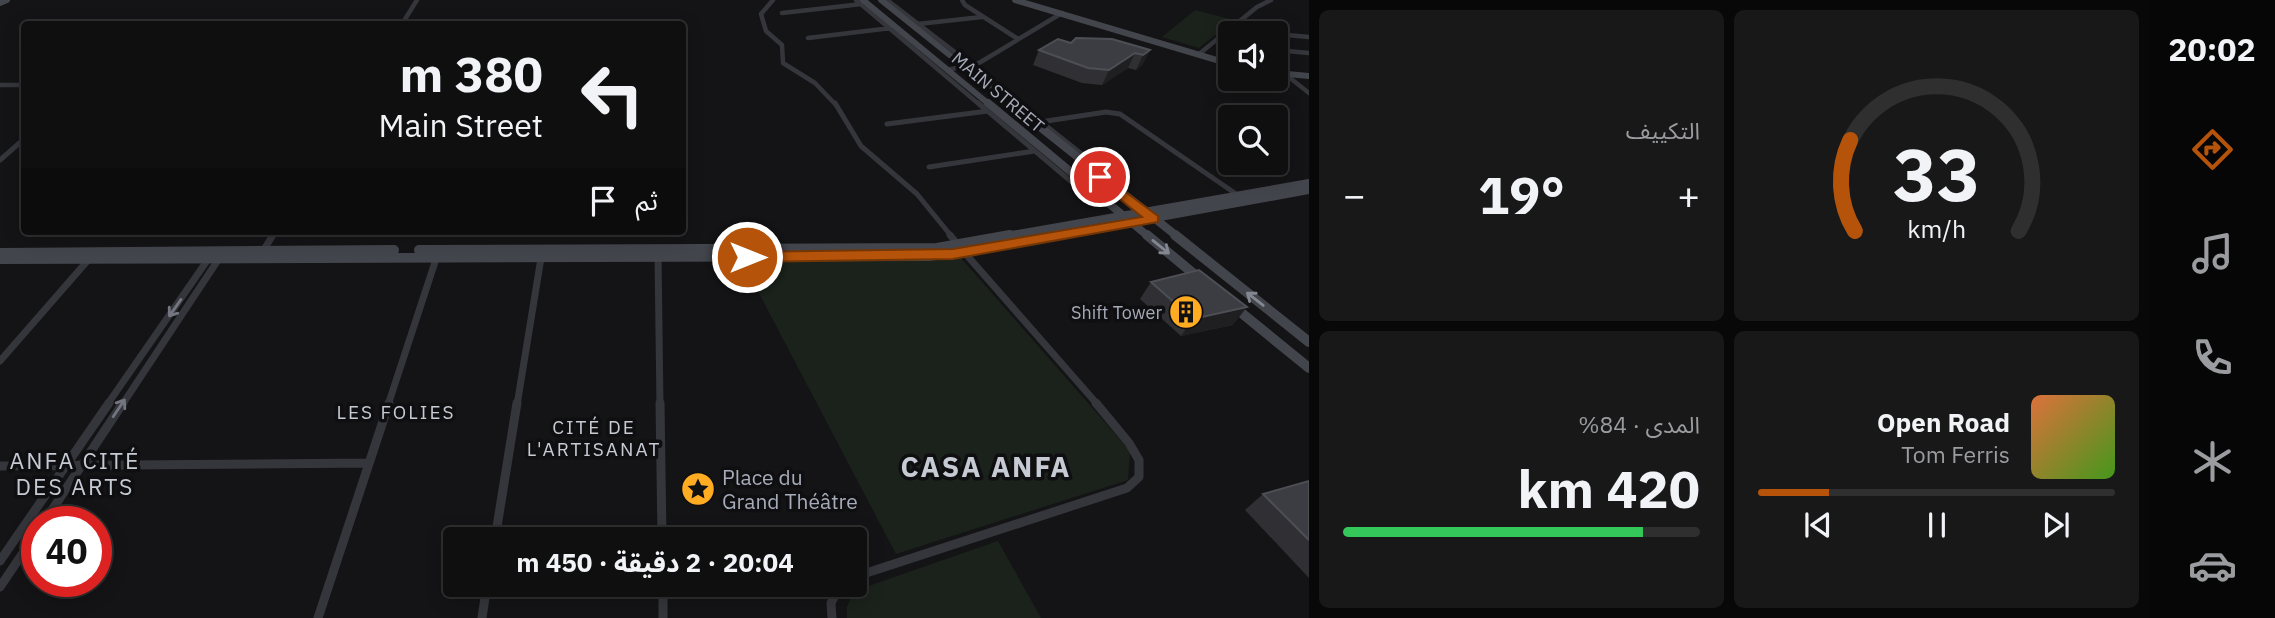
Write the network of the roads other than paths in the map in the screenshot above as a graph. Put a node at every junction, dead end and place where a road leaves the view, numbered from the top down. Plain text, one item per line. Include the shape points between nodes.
1 (7, 0) edge
2 (417, 0) edge
3 (773, 0) edge
4 (881, 0) edge
5 (887, 0) edge
6 (962, 0) edge
7 (1015, 0) edge
8 (1025, 0) edge
9 (1271, 0) edge
10 (860, 1) edge
11 (1044, 2) edge
12 (0, 3) edge
13 (782, 13) dead end
14 (1062, 13) junction
15 (982, 17) junction
16 (404, 21) edge
17 (1242, 21) edge
18 (919, 24) junction
19 (891, 28) junction
20 (1306, 30) dead end
21 (1288, 35) edge
22 (1309, 37) edge
23 (808, 38) dead end
24 (1018, 39) junction
25 (1218, 41) edge
26 (1288, 51) edge
27 (1200, 53) junction
28 (1309, 53) edge
29 (954, 57) junction
30 (1218, 58) edge
31 (966, 67) junction
32 (947, 70) junction
33 (1288, 72) edge
34 (1288, 74) edge
35 (1309, 74) edge
36 (1288, 76) edge
37 (976, 77) junction
38 (0, 85) edge
39 (21, 85) edge
40 (1309, 93) edge
41 (988, 111) junction
42 (1041, 122) junction
43 (887, 124) dead end
44 (21, 142) edge
45 (1035, 150) junction
46 (0, 160) edge
47 (929, 167) dead end
48 (1309, 183) edge
49 (1309, 190) edge
50 (1122, 194) junction
51 (1240, 195) junction
52 (1105, 201) junction
53 (1150, 216) junction
54 (1128, 220) junction
55 (273, 235) edge
56 (961, 249) junction
57 (263, 251) junction
58 (0, 253) edge
59 (438, 253) junction
60 (216, 255) junction
61 (658, 257) junction
62 (541, 258) junction
63 (0, 259) edge
64 (89, 259) junction
65 (1207, 284) edge
66 (1227, 301) edge
67 (1309, 342) edge
68 (0, 361) edge
69 (1309, 368) edge
70 (369, 463) junction
71 (66, 465) junction
72 (82, 465) junction
73 (0, 466) edge
74 (55, 506) edge
75 (497, 527) edge
76 (662, 527) edge
77 (21, 556) edge
78 (0, 561) edge
79 (867, 573) edge
80 (0, 587) edge
81 (485, 597) edge
82 (663, 597) edge
83 (834, 597) edge
84 (318, 618) edge
85 (482, 618) edge
86 (663, 618) edge
87 (832, 618) edge

1 - 12 street
2 - 16 street
3 - 56 street via 761,14 766,31 782,46 783,63 834,100 860,146 916,194
4 - 29 street, MAIN STREET
5 - 18 street
6 - 15 street
7 - 14 street
8 - 11 street
9 - 17 street
10 - 13 street
10 - 19 street
10 - 32 street, MAIN STREET
11 - 27 street
14 - 24 street
14 - 27 street
15 - 18 street
15 - 24 street
18 - 29 street via 955,52
19 - 23 street
19 - 41 street
20 - 22 street
21 - 22 street
24 - 31 street
25 - 27 street
26 - 28 street
27 - 30 street
29 - 31 street, MAIN STREET
31 - 32 street
31 - 37 street, MAIN STREET
32 - 52 street, MAIN STREET
33 - 35 street
34 - 35 street
36 - 40 street
37 - 42 street via 991,83
37 - 50 street, MAIN STREET
38 - 39 street
41 - 43 street
41 - 45 street
42 - 50 street via 1122,186
42 - 51 street via 1120,114
44 - 46 street
45 - 47 street
45 - 52 street via 1084,192
48 - 51 street
49 - 53 street
50 - 53 street, MAIN STREET
51 - 53 street
52 - 54 street, MAIN STREET
53 - 54 street
67 -> 53 street, MAIN STREET
54 - 56 street
54 -> 65 street, MAIN STREET
55 - 57 street
56 - 59 street
56 - 61 street via 918,256
56 - 79 street via 1129,443 1139,460 1139,477 1127,488
57 - 59 street
57 - 60 street
58 - 60 street
59 - 60 street
59 - 62 street
59 - 70 street
60 - 64 street
60 -> 71 street
72 -> 60 street
61 - 62 street
61 - 76 street
62 - 75 street
63 - 64 street
64 - 68 street
66 - 69 street
70 - 72 street
70 - 84 street
71 - 72 street
71 - 73 street
71 - 78 street
72 - 74 street
77 - 80 street
81 - 85 street
82 - 86 street
83 - 87 street

